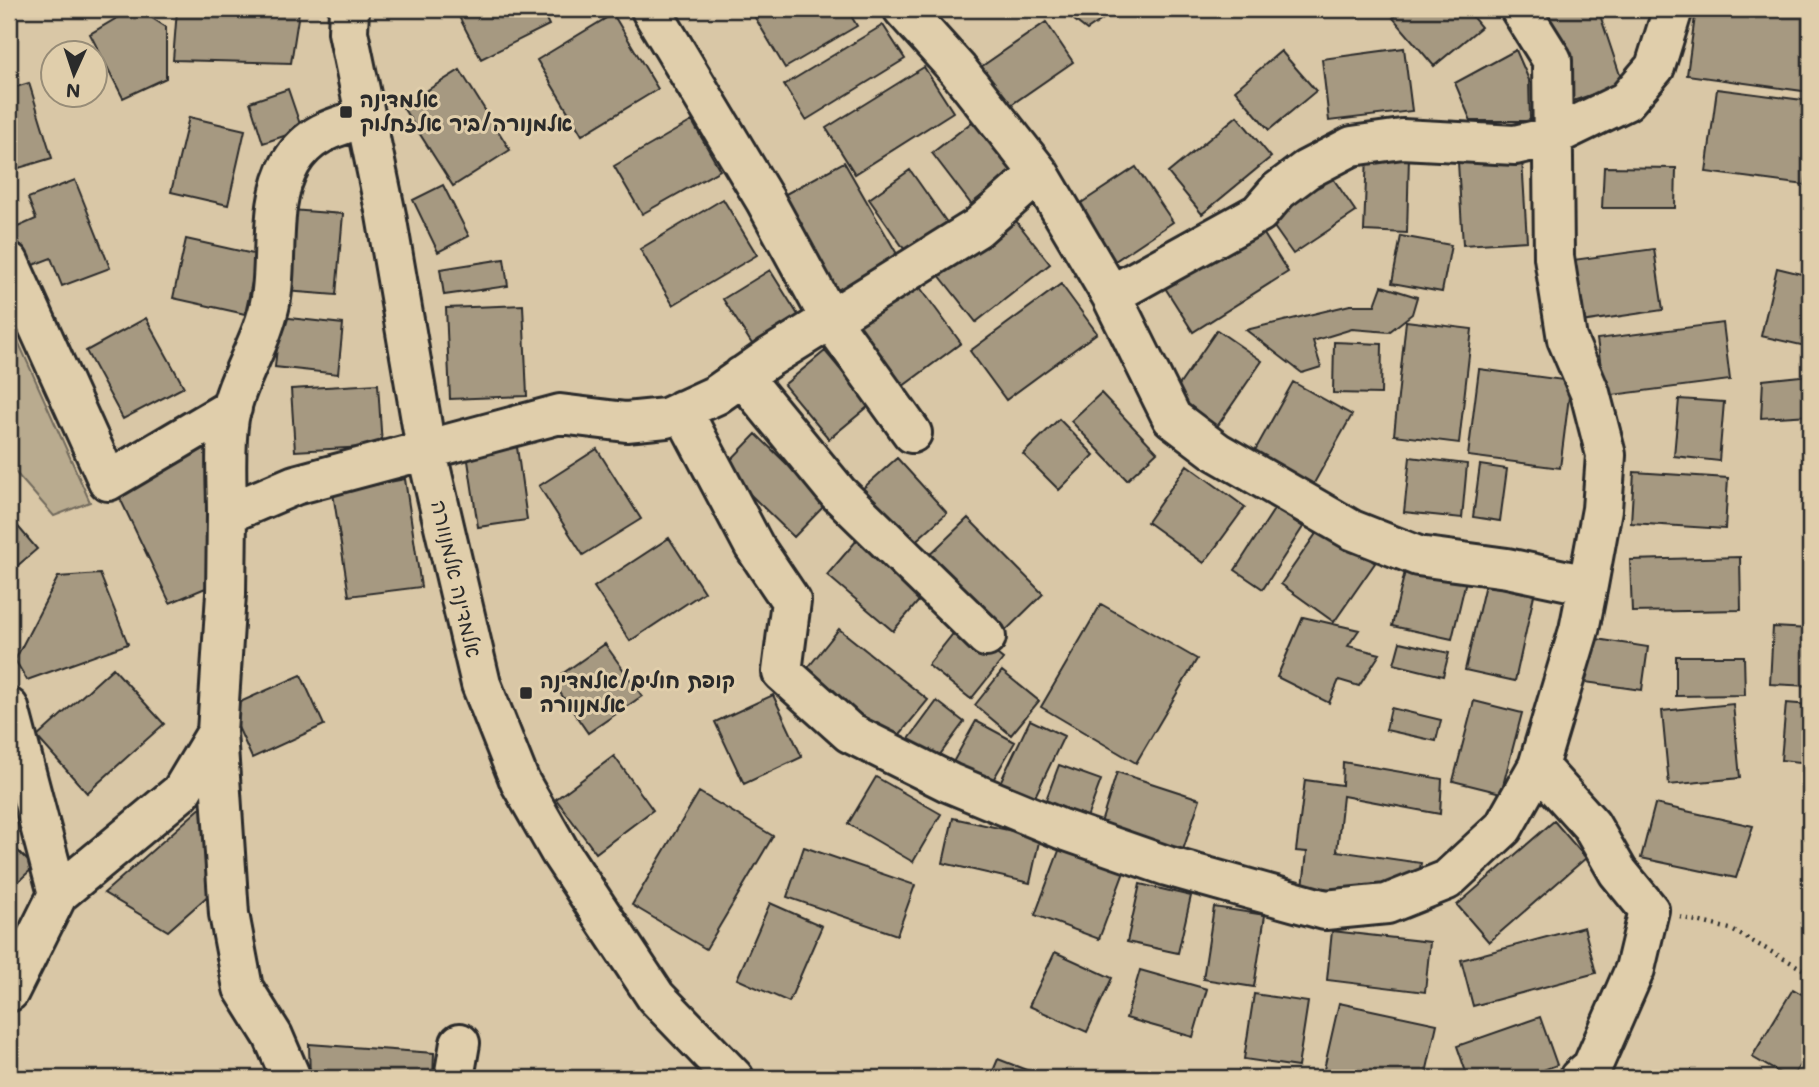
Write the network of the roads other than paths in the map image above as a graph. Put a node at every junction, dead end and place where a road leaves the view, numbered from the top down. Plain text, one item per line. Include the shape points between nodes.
1 (349, 9) edge
2 (903, 9) edge
3 (1520, 9) edge
4 (1674, 9) edge
5 (651, 10) edge
6 (366, 118) junction
7 (1554, 136) junction
8 (1039, 173) junction
9 (9, 262) edge
10 (1111, 295) junction
11 (830, 319) junction
12 (742, 376) junction
13 (232, 408) junction
14 (682, 410) junction
15 (912, 433) dead end
16 (426, 449) junction
17 (227, 514) junction
18 (1588, 585) junction
19 (986, 637) dead end
20 (9, 708) edge
21 (217, 732) junction
22 (1538, 766) junction
23 (58, 894) junction
24 (9, 992) edge
25 (291, 1078) edge
26 (734, 1078) edge
27 (1579, 1078) edge

1 - 6 street, אלמדינה אלמנוורה via 348,32
2 - 8 street
3 - 7 street via 1552,60
4 - 7 street via 1655,67 1626,101
5 - 11 street
6 - 13 street via 323,130 302,146 289,165 279,200 266,323
6 - 16 street, אלמדינה אלמנוורה
7 - 10 street via 1515,145 1402,139 1352,146 1306,170 1259,213
7 - 18 street via 1554,257 1567,339 1590,393 1606,455
8 - 10 street
8 - 11 street via 977,228
9 - 13 street via 108,481
10 - 18 street via 1172,418 1217,452 1352,530 1418,556
11 - 12 street
11 - 15 street
12 - 14 street via 716,395
12 - 19 street via 838,493
13 - 17 street
14 - 16 street via 666,418 626,422 560,414
14 - 22 street via 754,546 791,601 782,672 850,733 950,783 1167,866 1325,910 1387,904 1447,880 1503,828
16 - 17 street via 295,485
16 - 26 street, אלמדינה אלמנוורה via 481,684 520,782 656,998
17 - 21 street
18 - 22 street
20 - 23 street
21 - 23 street via 181,792
21 - 25 street via 229,914 243,988
22 - 27 street via 1591,825 1618,872 1648,910 1635,968 1592,1067
23 - 24 street

